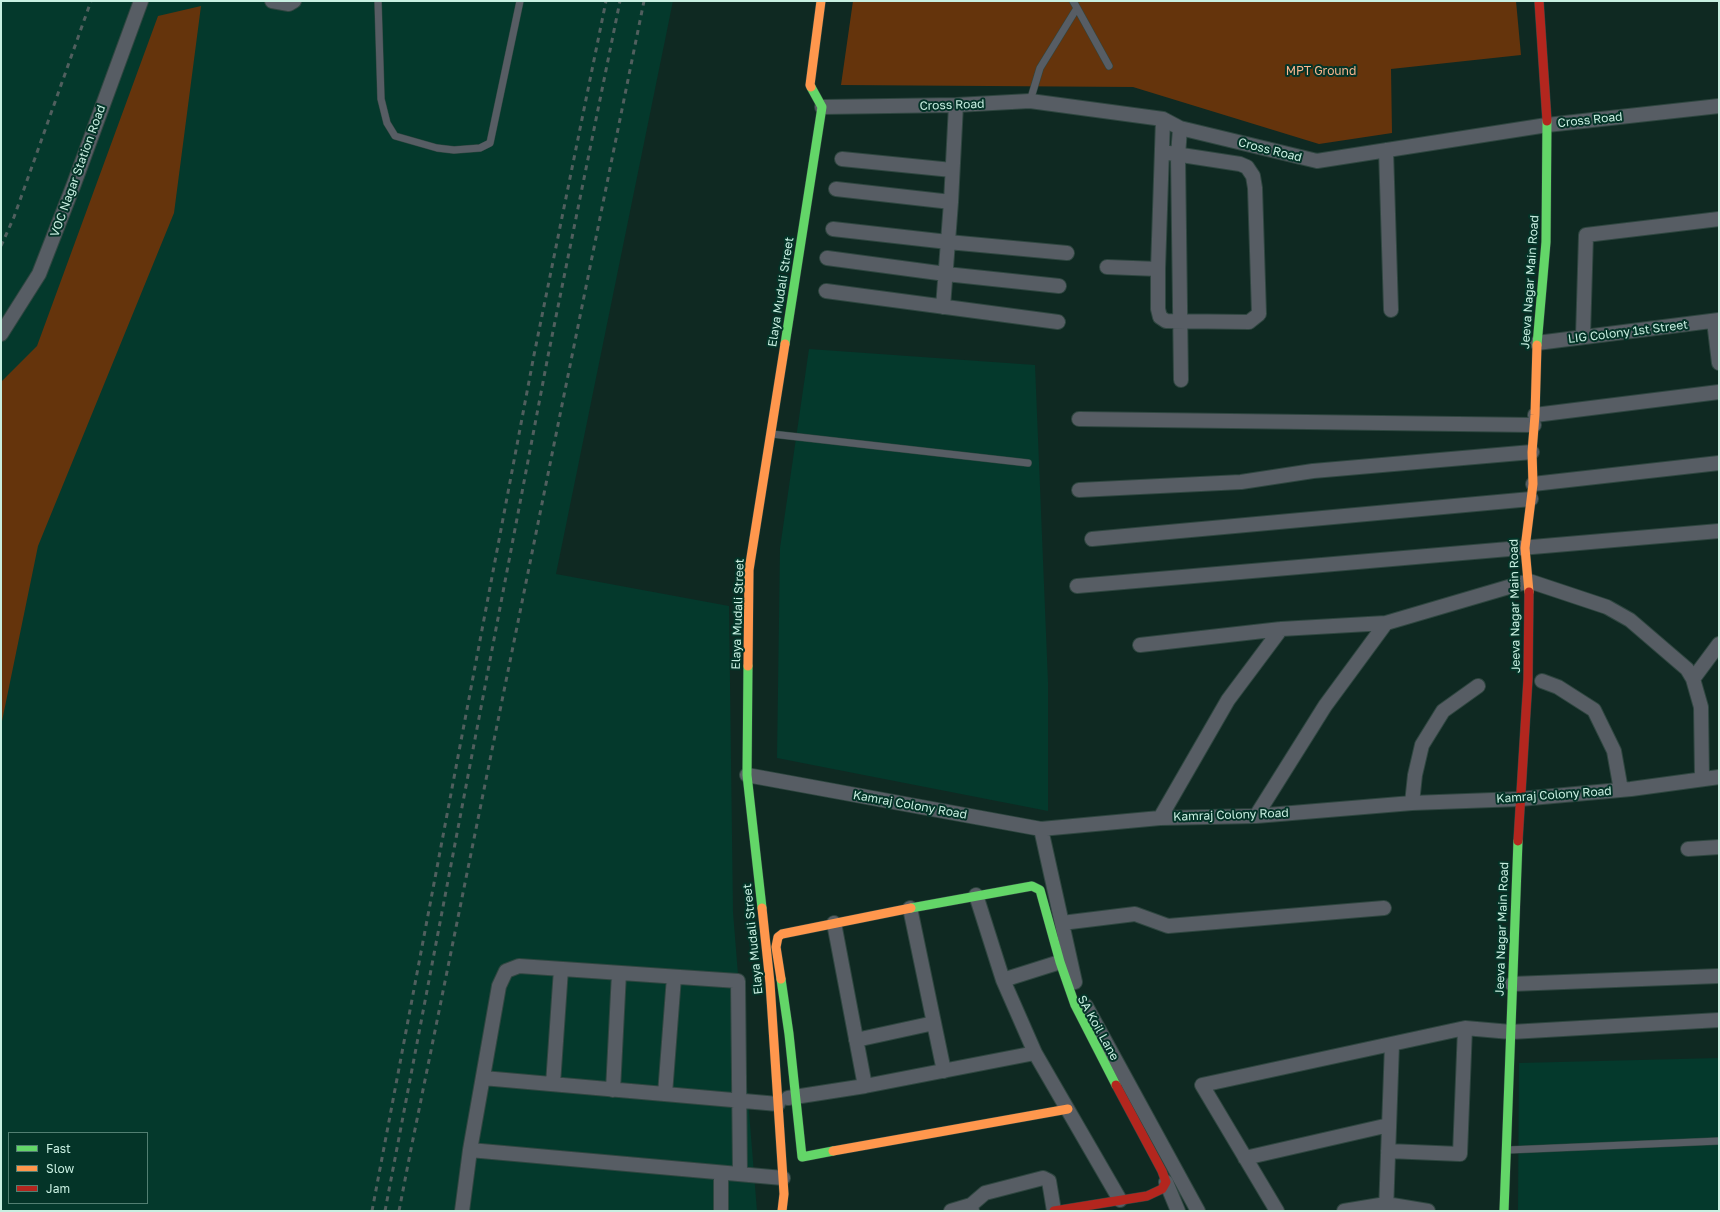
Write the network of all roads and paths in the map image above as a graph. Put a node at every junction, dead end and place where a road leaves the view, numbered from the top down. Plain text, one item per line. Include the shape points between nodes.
1 (141, 1) edge
2 (272, 1) edge
3 (294, 1) edge
4 (378, 1) edge
5 (520, 1) edge
6 (821, 1) edge
7 (1073, 1) edge
8 (1539, 1) edge
9 (1077, 8) junction
10 (1109, 66) dead end
11 (1030, 101) junction
12 (956, 105) junction
13 (1719, 106) edge
14 (822, 107) junction
15 (1163, 120) junction
16 (1546, 125) junction
17 (1180, 128) junction
18 (1386, 150) junction
19 (1162, 152) junction
20 (1179, 155) junction
21 (842, 159) dead end
22 (952, 170) junction
23 (836, 189) dead end
24 (951, 202) junction
25 (1719, 219) edge
26 (833, 228) dead end
27 (948, 242) junction
28 (1067, 253) dead end
29 (827, 258) dead end
30 (1107, 268) dead end
31 (1158, 269) junction
32 (946, 274) junction
33 (1059, 286) dead end
34 (826, 291) dead end
35 (943, 307) junction
36 (1391, 310) dead end
37 (1181, 320) junction
38 (1717, 320) edge
39 (1058, 322) dead end
40 (1, 334) edge
41 (1583, 337) junction
42 (1537, 343) junction
43 (1719, 363) edge
44 (1181, 380) dead end
45 (1719, 392) edge
46 (1079, 419) dead end
47 (1535, 420) junction
48 (771, 434) junction
49 (1532, 452) junction
50 (1028, 463) dead end
51 (1719, 463) edge
52 (1532, 484) junction
53 (1078, 490) dead end
54 (1531, 499) junction
55 (1719, 531) edge
56 (1092, 539) dead end
57 (1525, 548) junction
58 (1529, 581) junction
59 (1077, 586) dead end
60 (1386, 623) junction
61 (1281, 629) junction
62 (1719, 644) edge
63 (1140, 645) dead end
64 (1693, 679) junction
65 (1542, 681) dead end
66 (1478, 686) dead end
67 (746, 775) junction
68 (1719, 777) edge
69 (1702, 778) junction
70 (1621, 790) junction
71 (1520, 799) junction
72 (1412, 803) junction
73 (1256, 816) junction
74 (1160, 818) junction
75 (1041, 829) junction
76 (1719, 847) edge
77 (1688, 849) dead end
78 (976, 895) junction
79 (910, 908) junction
80 (1384, 908) dead end
81 (834, 923) junction
82 (1062, 923) junction
83 (1060, 962) junction
84 (561, 969) junction
85 (619, 973) junction
86 (1719, 976) edge
87 (674, 977) junction
88 (1003, 980) junction
89 (1512, 984) junction
90 (1719, 1020) edge
91 (934, 1023) junction
92 (1465, 1028) junction
93 (1510, 1032) junction
94 (856, 1040) junction
95 (1392, 1044) junction
96 (1035, 1053) junction
97 (944, 1071) junction
98 (483, 1078) junction
99 (553, 1084) junction
100 (865, 1086) junction
101 (613, 1090) junction
102 (665, 1094) junction
103 (796, 1096) junction
104 (739, 1101) junction
105 (778, 1102) junction
106 (1068, 1110) junction
107 (1389, 1125) junction
108 (1719, 1142) edge
109 (470, 1150) junction
110 (1388, 1151) junction
111 (1506, 1151) junction
112 (1245, 1158) junction
113 (722, 1173) junction
114 (740, 1174) junction
115 (783, 1178) junction
116 (1166, 1182) junction
117 (1120, 1200) junction
118 (972, 1208) edge
119 (1386, 1208) edge
120 (462, 1211) edge
121 (721, 1211) edge
122 (782, 1211) edge
123 (951, 1211) edge
124 (1054, 1211) edge
125 (1178, 1211) edge
126 (1198, 1211) edge
127 (1277, 1211) edge
128 (1344, 1211) edge
129 (1428, 1211) edge
130 (1504, 1211) edge

1 - 40 street, VOC Nagar Station Road via 39,274
2 - 3 street via 289,4
4 - 5 lane via 381,99 387,123 395,136 454,150 480,148 490,143
6 - 14 street via 810,86
7 - 9 lane
8 - 16 street, Jeeva Nagar Main Road
9 - 10 lane
9 - 11 lane via 1040,68
11 - 12 street, Cross Road
11 - 15 street, Cross Road
12 - 14 street, Cross Road
12 - 22 street
13 - 16 street, Cross Road
14 - 48 street, Elaya Mudali Street
15 - 17 street, Cross Road
15 - 19 street
16 - 18 street, Cross Road
16 - 42 street, Jeeva Nagar Main Road via 1546,242
17 - 18 street, Cross Road via 1316,161
17 - 20 street
18 - 36 street
19 - 20 street
19 - 31 street
20 - 37 street
20 - 37 street via 1240,164 1247,167 1253,176 1259,314 1249,322
21 - 22 street
22 - 24 street
23 - 24 street
24 - 27 street
25 - 41 street via 1586,235
26 - 27 street
27 - 28 street
27 - 32 street
29 - 32 street
30 - 31 street
31 - 37 street via 1160,317 1166,321
32 - 33 street
32 - 35 street
34 - 35 street
35 - 39 street
37 - 44 street
38 - 41 street, LIG Colony 1st Street
38 - 43 street
41 - 42 street, LIG Colony 1st Street
42 - 47 street, Jeeva Nagar Main Road
45 - 47 street
46 - 47 street
47 - 49 street, Jeeva Nagar Main Road
48 - 50 lane
48 - 67 street, Elaya Mudali Street via 749,570
49 - 52 street, Jeeva Nagar Main Road
49 - 53 street via 1313,471 1241,482
51 - 52 street
52 - 54 street, Jeeva Nagar Main Road
54 - 56 street
54 - 57 street, Jeeva Nagar Main Road
55 - 57 street
57 - 58 street, Jeeva Nagar Main Road
57 - 59 street
58 - 60 street
58 - 64 street via 1608,607 1630,620 1687,669
58 - 71 street, Jeeva Nagar Main Road via 1528,679
60 - 61 street
60 - 73 street via 1325,706
61 - 63 street
61 - 74 street via 1228,700
62 - 64 street
64 - 69 street via 1701,707
65 - 70 street via 1558,687 1594,710 1614,751
66 - 72 street via 1443,711 1422,745
67 - 75 street, Kamraj Colony Road
67 - 105 street, Elaya Mudali Street via 770,983
68 - 69 street, Kamraj Colony Road
69 - 70 street, Kamraj Colony Road
70 - 71 street, Kamraj Colony Road
71 - 72 street, Kamraj Colony Road
71 - 89 street, Jeeva Nagar Main Road
72 - 73 street, Kamraj Colony Road
73 - 74 street, Kamraj Colony Road
74 - 75 street, Kamraj Colony Road
75 - 82 street, SA Koil Lane
76 - 77 street
78 - 79 street
78 - 83 street via 1032,886 1040,890
78 - 88 street
79 - 81 street
79 - 91 street
80 - 82 street via 1168,926 1136,914
81 - 94 street
81 - 103 street via 782,934 776,941
82 - 126 street, SA Koil Lane via 1077,989
83 - 88 street
83 - 116 street via 1076,1005 1110,1076
84 - 85 street
84 - 98 street via 519,966 506,971 499,986
84 - 99 street
85 - 87 street
85 - 101 street
86 - 89 street
87 - 102 street
87 - 104 street via 738,981
88 - 96 street
89 - 93 street, Jeeva Nagar Main Road
90 - 93 street
91 - 94 street
91 - 97 street
92 - 93 street
92 - 95 street
92 - 110 street via 1460,1154
93 - 111 street, Jeeva Nagar Main Road
94 - 100 street
95 - 107 street
95 - 112 street via 1202,1086
96 - 97 street
96 - 106 street
97 - 100 street
98 - 99 street
98 - 109 street
99 - 101 street
100 - 103 street
101 - 102 street
102 - 104 street
103 - 105 street
103 - 106 street via 802,1157
104 - 105 street
104 - 114 street
105 - 115 street, Elaya Mudali Street
106 - 117 street
107 - 110 street
107 - 112 street
108 - 111 lane
109 - 113 street
109 - 120 street
110 - 119 street
111 - 130 street, Jeeva Nagar Main Road
112 - 127 street
113 - 114 street
113 - 121 street
114 - 115 street
115 - 122 street, Elaya Mudali Street
116 - 117 street via 1162,1189 1147,1196
116 - 125 street
117 - 124 street
118 - 123 street
118 - 124 street via 985,1193 1043,1178 1049,1181
119 - 128 street
119 - 129 street

